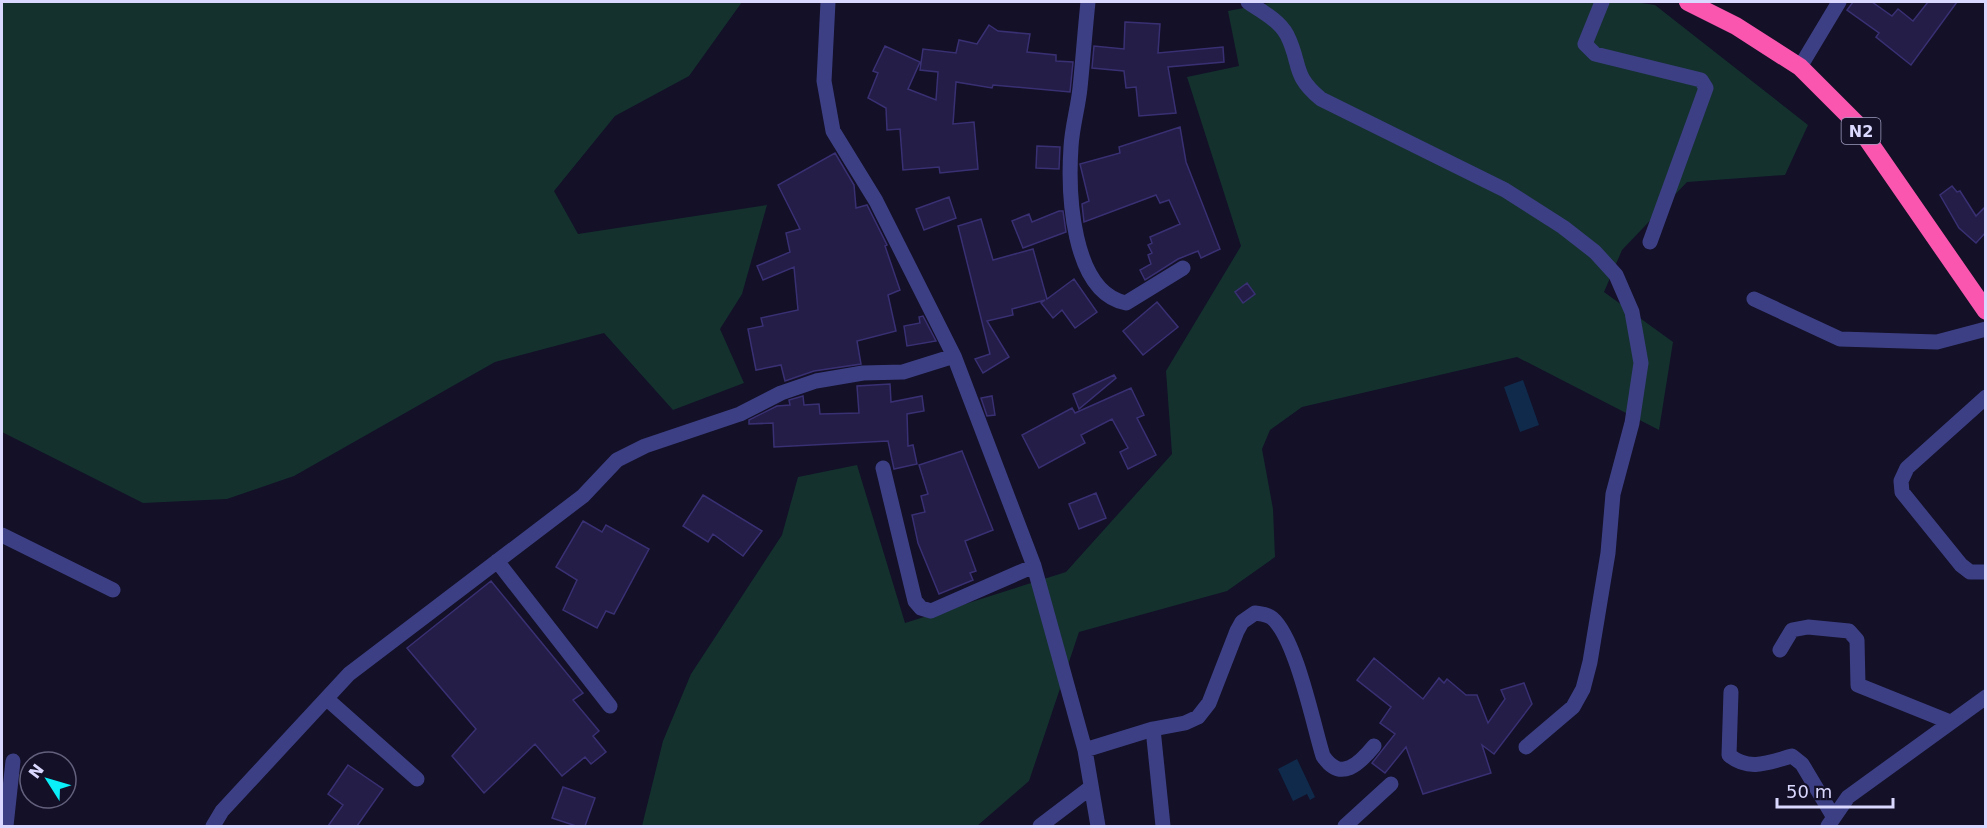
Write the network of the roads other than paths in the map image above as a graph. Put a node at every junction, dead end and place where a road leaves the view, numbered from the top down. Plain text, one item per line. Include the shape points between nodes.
1 (828, 2) edge
2 (1088, 2) edge
3 (1248, 2) edge
4 (1602, 2) edge
5 (1688, 2) edge
6 (1839, 2) edge
7 (1800, 67) junction
8 (1650, 242) dead end
9 (1183, 268) dead end
10 (1754, 299) dead end
11 (1986, 311) edge
12 (1986, 329) edge
13 (954, 356) junction
14 (1986, 397) edge
15 (883, 468) dead end
16 (2, 535) edge
17 (497, 561) junction
18 (1034, 566) junction
19 (1986, 572) edge
20 (113, 590) dead end
21 (1780, 650) dead end
22 (1731, 692) dead end
23 (1986, 697) edge
24 (327, 699) junction
25 (610, 706) dead end
26 (1950, 722) junction
27 (1153, 729) junction
28 (1374, 746) dead end
29 (1526, 747) dead end
30 (1085, 750) junction
31 (13, 761) dead end
32 (417, 779) dead end
33 (1391, 784) dead end
34 (1090, 788) junction
35 (1830, 821) edge
36 (6, 826) edge
37 (213, 826) edge
38 (1040, 826) edge
39 (1098, 826) edge
40 (1163, 826) edge
41 (1345, 826) edge

1 - 13 street via 824,81 832,131 876,201
2 - 9 street via 1071,145 1071,200 1077,238 1090,276 1112,300 1126,303
3 - 29 street via 1286,33 1300,78 1322,99 1505,190 1563,228 1595,252 1616,275 1632,312 1641,363 1632,423 1613,494 1608,553 1590,662 1573,707
4 - 8 street via 1585,44 1588,50 1701,80 1706,88
5 - 7 highway, N2 via 1736,26
6 - 7 street
7 - 11 highway, N2 via 1856,123
10 - 12 street via 1840,339 1937,342
13 - 17 street via 903,372 863,373 816,381 740,414 645,446 617,460 583,496
13 - 18 street
14 - 19 street via 1907,468 1901,481 1902,492 1961,565 1970,572
15 - 18 street via 915,601 921,608 930,610
16 - 20 street
17 - 24 street via 350,674
17 - 25 street
18 - 30 street
21 - 26 street via 1792,630 1808,627 1849,632 1857,640 1858,685
22 - 35 street via 1729,755 1737,762 1760,766 1792,756 1802,764
23 - 26 street
24 - 32 street
24 - 37 street via 222,811
26 - 35 street via 1848,797
27 - 28 street via 1198,717 1209,703 1237,631 1255,613 1269,615 1278,624 1292,652 1327,762 1342,769 1353,768
27 - 30 street
27 - 40 street
30 - 34 street
31 - 36 street
33 - 41 street
34 - 38 street
34 - 39 street

